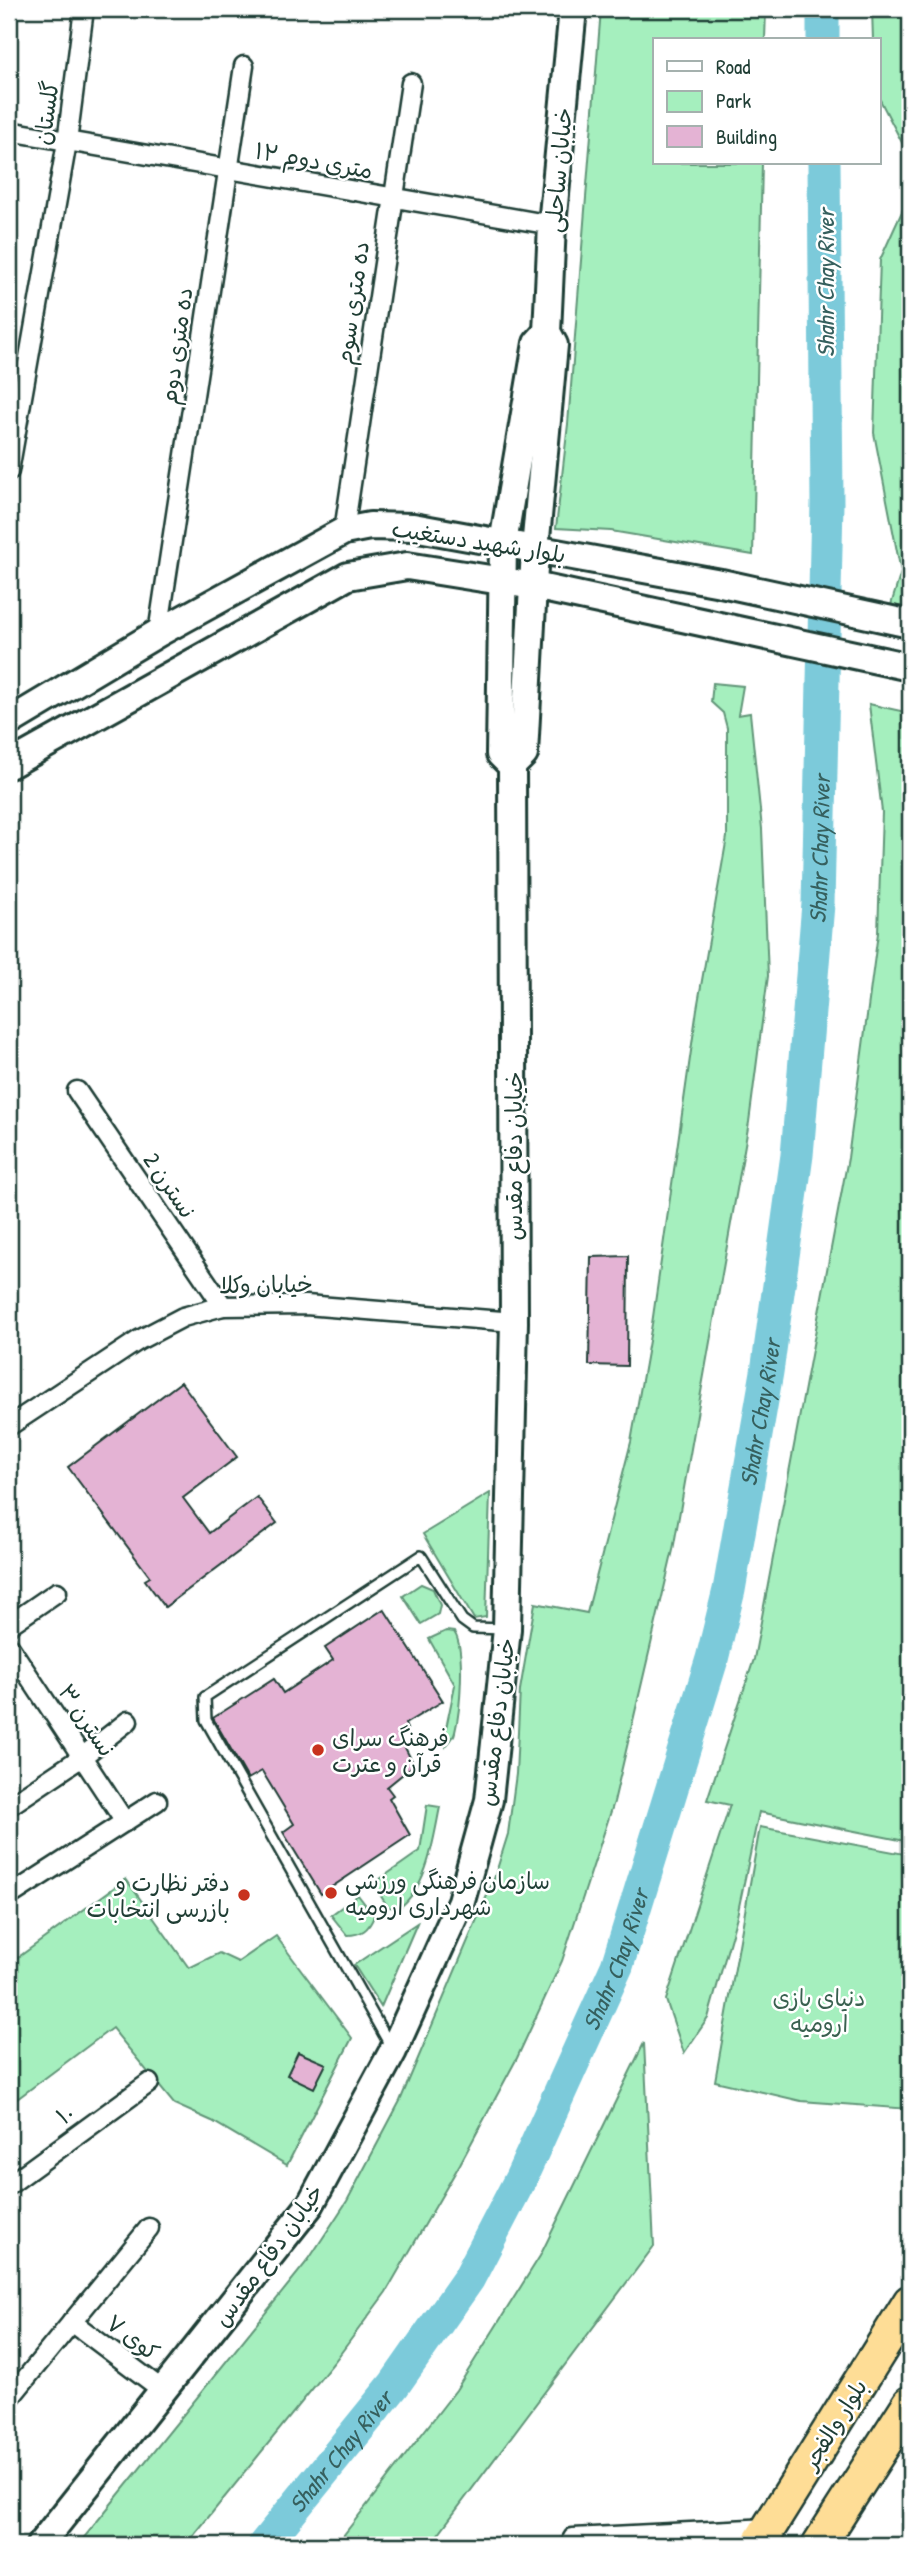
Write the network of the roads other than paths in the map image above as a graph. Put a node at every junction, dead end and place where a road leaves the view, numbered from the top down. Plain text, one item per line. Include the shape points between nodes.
1 (84, 9) edge
2 (573, 9) edge
3 (244, 66) dead end
4 (411, 83) dead end
5 (9, 131) edge
6 (67, 142) junction
7 (227, 170) junction
8 (391, 198) junction
9 (552, 225) junction
10 (547, 332) junction
11 (9, 471) edge
12 (344, 531) junction
13 (503, 543) junction
14 (535, 549) junction
15 (501, 581) junction
16 (534, 586) junction
17 (910, 624) edge
18 (158, 633) junction
19 (907, 666) edge
20 (9, 722) edge
21 (9, 765) edge
22 (512, 766) junction
23 (77, 1091) dead end
24 (223, 1306) junction
25 (514, 1322) junction
26 (9, 1426) edge
27 (57, 1592) dead end
28 (9, 1625) edge
29 (507, 1629) junction
30 (9, 1646) edge
31 (128, 1721) dead end
32 (82, 1757) junction
33 (157, 1801) dead end
34 (9, 1806) edge
35 (125, 1822) junction
36 (14, 1893) dead end
37 (393, 2051) junction
38 (149, 2083) dead end
39 (9, 2186) edge
40 (149, 2228) dead end
41 (910, 2302) edge
42 (72, 2322) junction
43 (165, 2392) junction
44 (9, 2399) edge
45 (910, 2403) edge
46 (763, 2537) edge
47 (573, 2538) dead end
48 (40, 2545) edge
49 (819, 2545) edge

1 - 6 street, گلستان
2 - 9 street, خیابان ساحلی
3 - 7 street, ده متری دوم
4 - 8 street, ده متری سوم
5 - 6 street, ۱۲ متری دوم
6 - 7 street, ۱۲ متری دوم
6 - 11 street, گلستان
7 - 8 street, ۱۲ متری دوم
7 - 18 street, ده متری دوم
8 - 9 street, ۱۲ متری دوم
8 - 12 street, ده متری سوم
9 - 10 street, خیابان ساحلی
10 - 13 street, خیابان ساحلی via 537,343
10 - 14 street, خیابان ساحلی via 554,345
12 - 13 street, بلوار شهید دستغیب via 413,527
12 - 18 street, بلوار شهید دستغیب
13 - 14 street, بلوار شهید دستغیب
13 - 15 street, خیابان ساحلی
14 - 16 street, خیابان ساحلی
14 - 17 street, بلوار شهید دستغیب
15 - 16 street, بلوار شهید دستغیب
15 - 21 street, بلوار شهید دستغیب via 407,566 348,576
15 - 22 street, خیابان دفاع مقدس via 500,754
16 - 19 street, بلوار شهید دستغیب
16 - 22 street, خیابان دفاع مقدس via 524,754
18 - 20 street, بلوار شهید دستغیب
22 - 25 street, خیابان دفاع مقدس
23 - 24 street, نسترن 2
24 - 25 street, خیابان وکلا via 306,1305
24 - 26 street, خیابان وکلا via 183,1317 139,1340
25 - 29 street, خیابان دفاع مقدس
27 - 28 street
29 - 37 street, خیابان دفاع مقدس via 489,1800 460,1901
29 - 37 lane via 473,1628 462,1620 421,1556 205,1697 206,1720
30 - 32 street, نسترن ۳
31 - 32 street
32 - 34 street
32 - 35 street, نسترن ۳
33 - 35 street
35 - 36 street
37 - 43 street, خیابان دفاع مقدس via 310,2206
38 - 39 street, ۱۰
40 - 42 street
41 - 46 highway, بلوار والفجر
42 - 43 street, کوی ۷
42 - 44 street
43 - 48 street, خیابان دفاع مقدس
45 - 49 highway
46 - 47 street

